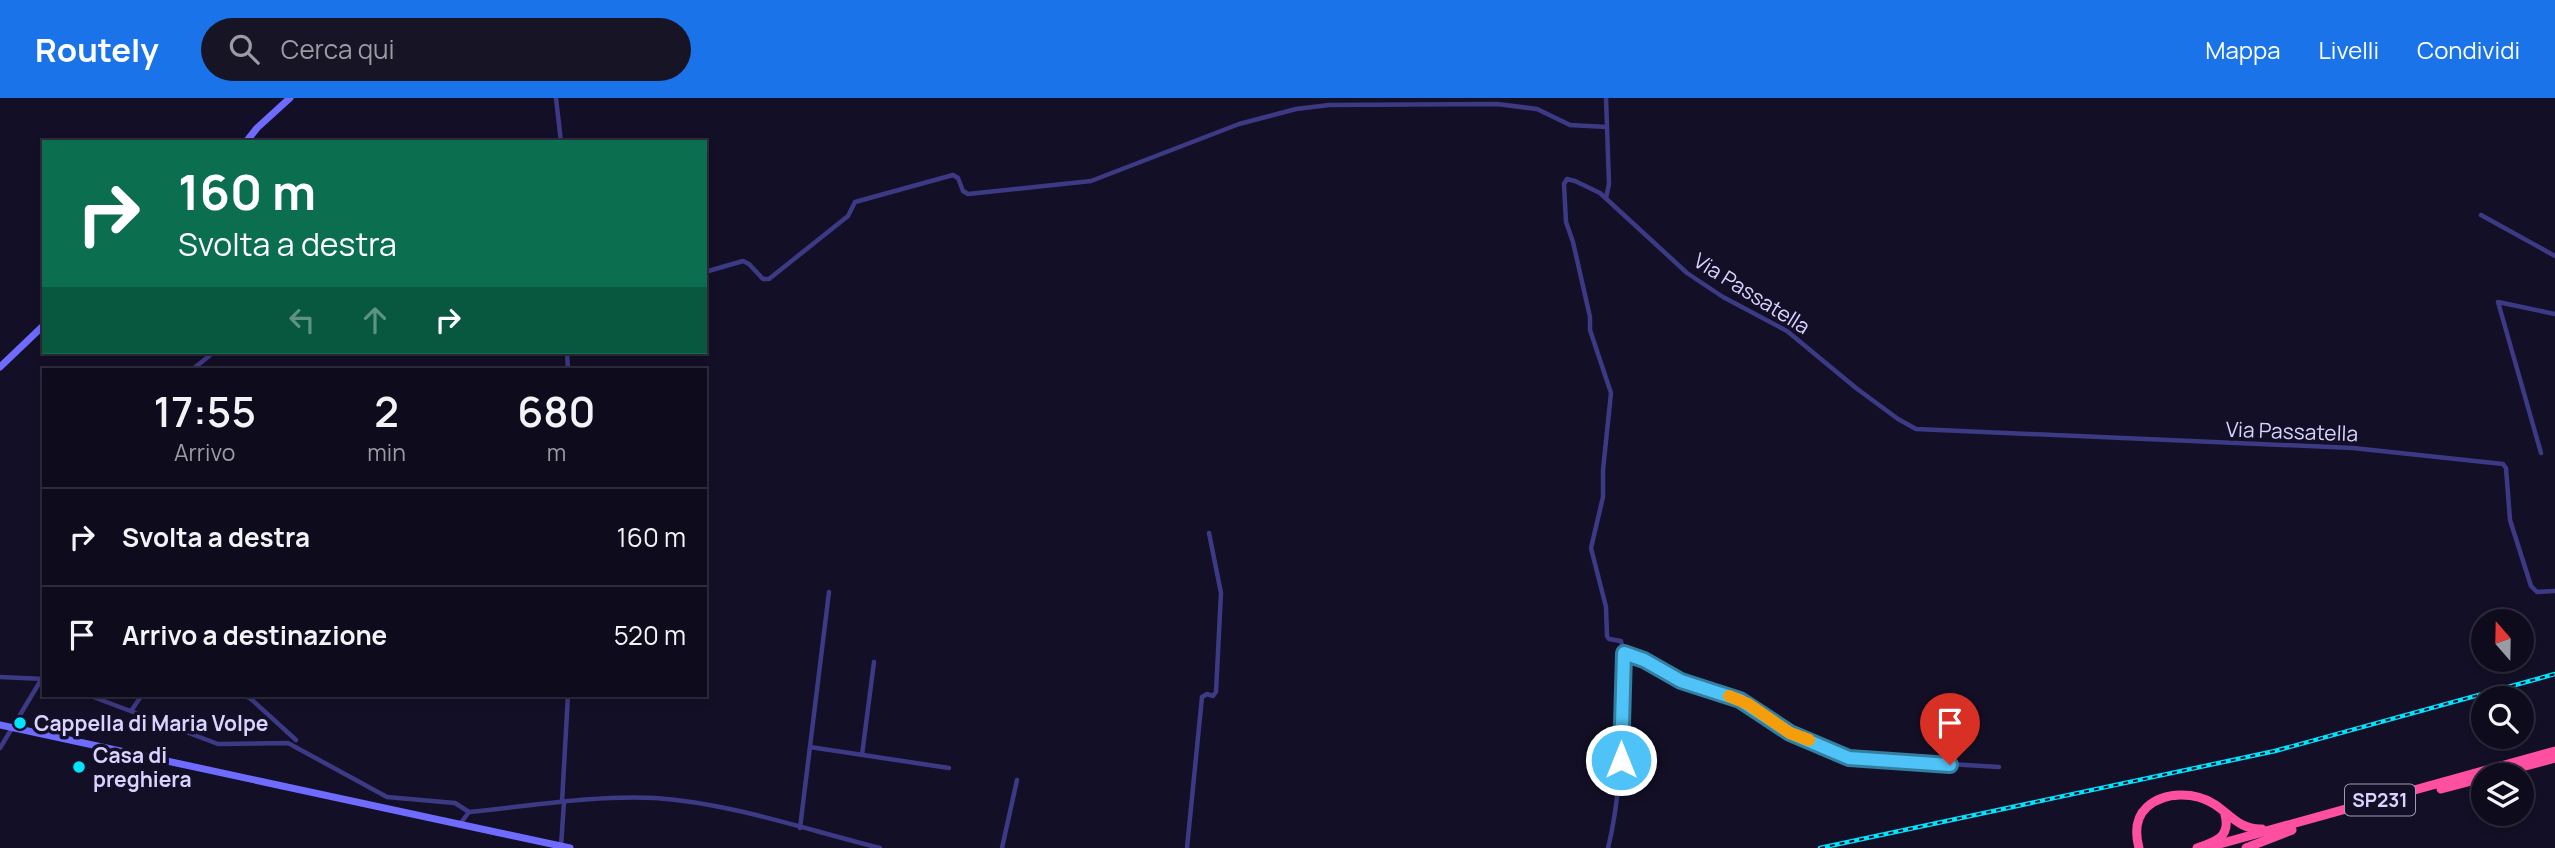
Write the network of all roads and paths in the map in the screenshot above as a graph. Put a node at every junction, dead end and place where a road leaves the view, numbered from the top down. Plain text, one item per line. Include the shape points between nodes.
1 (290, 98) edge
2 (556, 98) edge
3 (1606, 98) edge
4 (1606, 127) junction
5 (248, 140) edge
6 (561, 140) edge
7 (1606, 198) junction
8 (2481, 215) dead end
9 (2555, 256) edge
10 (707, 271) edge
11 (2555, 314) edge
12 (42, 327) edge
13 (212, 354) edge
14 (0, 367) edge
15 (194, 368) edge
16 (2541, 453) dead end
17 (1209, 533) dead end
18 (2555, 591) edge
19 (829, 592) dead end
20 (1624, 653) junction
21 (874, 662) dead end
22 (0, 677) edge
23 (42, 678) edge
24 (42, 680) edge
25 (93, 697) edge
26 (141, 697) edge
27 (247, 697) edge
28 (568, 697) edge
29 (131, 711) junction
30 (0, 725) edge
31 (12, 727) junction
32 (296, 740) dead end
33 (810, 747) junction
34 (0, 748) edge
35 (2555, 751) edge
36 (862, 755) junction
37 (2555, 758) edge
38 (2534, 764) edge
39 (1999, 767) dead end
40 (949, 768) dead end
41 (1017, 780) dead end
42 (2471, 781) edge
43 (563, 802) junction
44 (469, 812) junction
45 (2224, 813) junction
46 (2325, 815) junction
47 (460, 824) junction
48 (800, 828) junction
49 (2292, 830) junction
50 (561, 847) edge
51 (570, 848) edge
52 (880, 848) edge
53 (1002, 848) edge
54 (1187, 848) edge
55 (1608, 848) edge
56 (2139, 848) edge
57 (2197, 848) edge
58 (2205, 848) edge
59 (2227, 848) edge
60 (2246, 848) edge

1 - 5 main road
2 - 6 street
3 - 4 street
4 - 7 street
4 - 10 street via 1570,125 1536,109 1497,104 1303,108 1239,124 1091,181 968,194 953,175 855,202 848,216 769,279 743,261
7 - 18 street, Via Passatella via 1687,273 1787,331 1856,388 1916,429 2353,449 2503,464 2510,520 2531,586 2537,592
7 - 20 street, Via Passatella via 1576,181 1564,183 1566,222 1590,330 1611,393 1603,497 1591,548 1606,607 1607,636 1621,641
8 - 9 street
11 - 16 street via 2498,302
12 - 14 main road
13 - 15 street
17 - 54 street via 1221,593 1216,692 1202,697
19 - 33 street
20 - 39 street via 1681,681 1740,700 1790,733 1849,758
20 - 55 street via 1621,760
21 - 36 street
22 - 23 street
24 - 31 street
25 - 29 street
26 - 29 street
27 - 32 street
28 - 43 street
29 - 44 street via 223,745 288,743 387,797 455,803
30 - 31 main road
31 - 34 street
31 - 47 main road
33 - 36 street
33 - 48 street
35 - 46 highway, SP231
36 - 40 street
37 - 38 highway
41 - 53 street
42 - 49 highway, SP231
43 - 44 street
43 - 48 street via 653,798
43 - 50 street
44 - 47 street
45 - 46 highway, SP231 via 2256,829
45 - 56 highway, SP231 via 2194,796 2161,799 2138,821
45 - 57 highway via 2227,825 2223,836
46 - 58 highway, SP231
47 - 50 main road
48 - 52 street
49 - 59 highway, SP231
49 - 60 highway, SP231
50 - 51 main road

